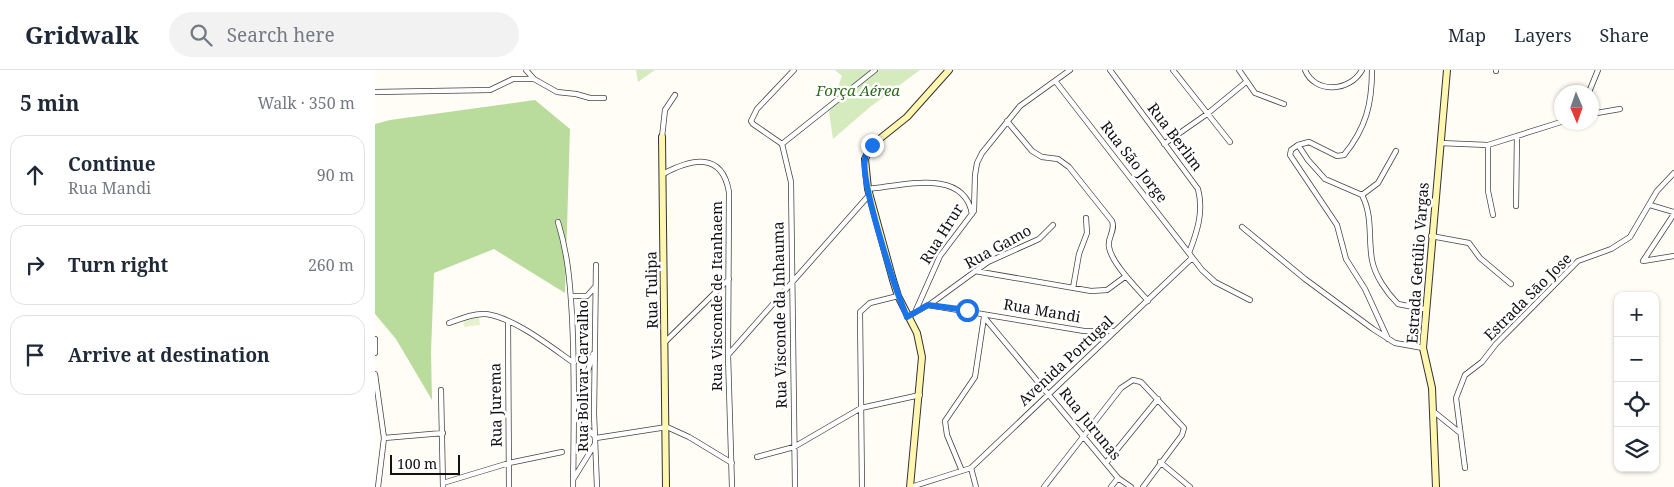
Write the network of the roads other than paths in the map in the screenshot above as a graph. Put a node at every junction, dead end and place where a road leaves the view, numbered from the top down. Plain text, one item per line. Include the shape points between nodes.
1 (526, 70) edge
2 (794, 70) edge
3 (875, 70) edge
4 (949, 70) edge
5 (1070, 70) edge
6 (1110, 70) edge
7 (1173, 70) edge
8 (1239, 70) edge
9 (1305, 70) edge
10 (1362, 70) edge
11 (1372, 70) edge
12 (1447, 70) edge
13 (1598, 70) edge
14 (534, 79) junction
15 (1056, 82) junction
16 (1246, 82) junction
17 (1592, 85) edge
18 (375, 92) edge
19 (675, 95) dead end
20 (604, 98) dead end
21 (1283, 104) dead end
22 (1619, 109) dead end
23 (1599, 113) edge
24 (1207, 114) junction
25 (1007, 121) junction
26 (1554, 124) edge
27 (1517, 136) junction
28 (662, 137) joint
29 (1230, 142) dead end
30 (1440, 143) junction
31 (781, 144) junction
32 (1164, 144) junction
33 (1298, 145) junction
34 (1488, 145) junction
35 (1396, 151) dead end
36 (1674, 173) edge
37 (663, 174) junction
38 (869, 191) junction
39 (1362, 195) junction
40 (1650, 205) junction
41 (1516, 206) dead end
42 (1674, 213) edge
43 (972, 215) junction
44 (1493, 215) dead end
45 (1086, 218) dead end
46 (558, 222) dead end
47 (1053, 225) dead end
48 (1242, 227) dead end
49 (1431, 236) junction
50 (1189, 253) junction
51 (1674, 256) edge
52 (1192, 258) junction
53 (596, 265) dead end
54 (975, 271) junction
55 (1126, 276) junction
56 (729, 279) junction
57 (791, 284) junction
58 (1511, 284) dead end
59 (595, 287) junction
60 (1073, 288) junction
61 (571, 296) junction
62 (898, 296) junction
63 (1250, 300) dead end
64 (1147, 301) junction
65 (928, 305) junction
66 (1424, 309) junction
67 (916, 310) junction
68 (985, 315) junction
69 (907, 317) junction
70 (508, 322) junction
71 (449, 323) dead end
72 (1117, 331) junction
73 (375, 339) edge
74 (1388, 339) junction
75 (665, 342) junction
76 (1423, 348) junction
77 (594, 352) junction
78 (375, 353) edge
79 (728, 355) junction
80 (574, 364) junction
81 (375, 374) edge
82 (441, 390) dead end
83 (1049, 394) junction
84 (920, 395) junction
85 (574, 396) junction
86 (1158, 399) junction
87 (578, 406) junction
88 (861, 408) junction
89 (1433, 411) junction
90 (667, 427) junction
91 (1459, 432) junction
92 (443, 433) junction
93 (1085, 436) junction
94 (384, 438) junction
95 (596, 438) junction
96 (596, 444) junction
97 (794, 446) junction
98 (562, 452) dead end
99 (757, 457) dead end
100 (1160, 462) junction
101 (509, 463) junction
102 (732, 463) junction
103 (1106, 463) junction
104 (971, 468) junction
105 (1465, 468) dead end
106 (962, 471) junction
107 (1118, 478) junction
108 (573, 479) junction
109 (443, 485) edge
110 (378, 487) edge
111 (509, 487) edge
112 (573, 487) edge
113 (597, 487) edge
114 (667, 487) edge
115 (732, 487) edge
116 (795, 487) edge
117 (861, 487) edge
118 (910, 487) edge
119 (976, 487) edge
120 (1044, 487) edge
121 (1111, 487) edge
122 (1131, 487) edge
123 (1143, 487) edge
124 (1190, 487) edge
125 (1436, 487) edge

1 - 14 street
2 - 31 street via 752,117 753,124
3 - 31 street
4 - 38 main road via 919,104 868,150 865,168
5 - 15 street, Rua Hrur
6 - 32 street, Rua Berlim
7 - 24 street
8 - 16 street
9 - 10 street via 1311,81 1338,88 1354,80
11 - 33 street via 1368,114 1361,132 1344,155 1337,156 1309,142
12 - 30 main road, Estrada Getúlio Vargas
13 - 17 street
14 - 18 street via 513,79 489,90
14 - 20 street via 557,92
15 - 25 street, Rua Hrur via 1032,96
15 - 50 street, Rua São Jorge
16 - 21 street via 1255,93
16 - 24 street
19 - 28 street, Rua Tulipa via 665,110
22 - 23 street
24 - 29 street
24 - 32 street
25 - 43 street, Rua Hrur via 977,163
25 - 55 street via 1032,151 1058,159 1069,167 1112,221 1108,245
26 - 27 street
27 - 34 street
27 - 41 street
28 - 37 main road, Rua Tulipa
30 - 34 street
30 - 49 main road, Estrada Getúlio Vargas
31 - 57 street, Rua Visconde da Inhauma via 791,182
32 - 50 street, Rua Berlim via 1186,170 1202,202
33 - 39 street via 1325,179
33 - 74 street via 1291,150 1291,155 1337,225 1346,259 1365,289
34 - 44 street via 1488,191
35 - 39 street via 1378,182
36 - 40 street, Estrada Sāo Jose via 1661,185
37 - 56 street, Rua Visconde de Itanhaem via 683,163 698,161 709,162 727,179
37 - 75 main road, Rua Tulipa
38 - 43 street via 943,183 957,188 967,199
38 - 57 street
38 - 62 main road
39 - 66 street via 1369,212 1372,261 1377,274 1398,304
40 - 42 street
40 - 91 street, Estrada Sāo Jose via 1626,241 1578,262 1482,362 1465,375 1456,398
42 - 51 street via 1643,260
43 - 67 street, Rua Hrur via 941,256
45 - 60 street via 1087,233 1079,254
46 - 61 street via 569,264
47 - 54 street, Rua Gamo via 1032,244
48 - 74 street via 1305,279
49 - 58 street via 1469,243 1480,258
49 - 66 main road, Estrada Getúlio Vargas
50 - 52 street, Rua São Jorge
52 - 63 street, Rua São Jorge via 1215,282
52 - 64 street, Avenida Portugal
53 - 59 street, Rua Bolivar Carvalho
54 - 60 street
54 - 65 street, Rua Gamo
55 - 60 street via 1107,290
55 - 64 street
56 - 75 street
56 - 79 street, Rua Visconde de Itanhaem
57 - 79 street
57 - 97 street, Rua Visconde da Inhauma
59 - 61 street via 587,296
59 - 77 street, Rua Bolivar Carvalho
61 - 80 street
62 - 69 main road
62 - 88 street via 870,303 860,312
64 - 72 street, Avenida Portugal
65 - 67 street
65 - 68 street, Rua Mandi
66 - 76 main road, Estrada Getúlio Vargas
67 - 69 street
68 - 72 street, Rua Mandi via 1084,331
68 - 83 street, Rua Jurunas
68 - 106 street via 978,369 945,421 947,435
69 - 84 main road via 917,332 922,357
70 - 71 street via 485,314
70 - 80 street
70 - 101 street, Rua Jurema
72 - 83 street, Avenida Portugal
73 - 78 street
74 - 76 street
75 - 90 main road, Rua Tulipa
76 - 89 main road, Estrada Getúlio Vargas via 1432,388
77 - 87 street
77 - 95 street, Rua Bolivar Carvalho
79 - 102 street, Rua Visconde de Itanhaem
80 - 85 street
81 - 94 street
82 - 92 street
83 - 93 street, Rua Jurunas
83 - 104 street, Avenida Portugal
84 - 88 street
84 - 118 main road
85 - 87 street
85 - 108 street
86 - 93 street via 1141,382 1133,380 1121,388
86 - 100 street via 1185,428
86 - 103 street
87 - 95 street via 586,427
88 - 97 street
88 - 117 street
89 - 91 street
89 - 125 main road, Estrada Getúlio Vargas
90 - 95 street
90 - 102 street
90 - 114 main road, Rua Tulipa
91 - 105 street, Estrada Sāo Jose
92 - 94 street
92 - 109 street
93 - 103 street, Rua Jurunas
93 - 120 street
94 - 110 street
95 - 96 street, Rua Bolivar Carvalho
96 - 108 street
96 - 113 street, Rua Bolivar Carvalho
97 - 99 street
97 - 116 street, Rua Visconde da Inhauma
98 - 101 street
100 - 123 street
100 - 124 street
101 - 109 street
101 - 111 street, Rua Jurema
102 - 115 street, Rua Visconde de Itanhaem
103 - 107 street, Rua Jurunas
104 - 106 street
104 - 119 street
106 - 118 street
107 - 121 street
107 - 122 street, Rua Jurunas
108 - 112 street

